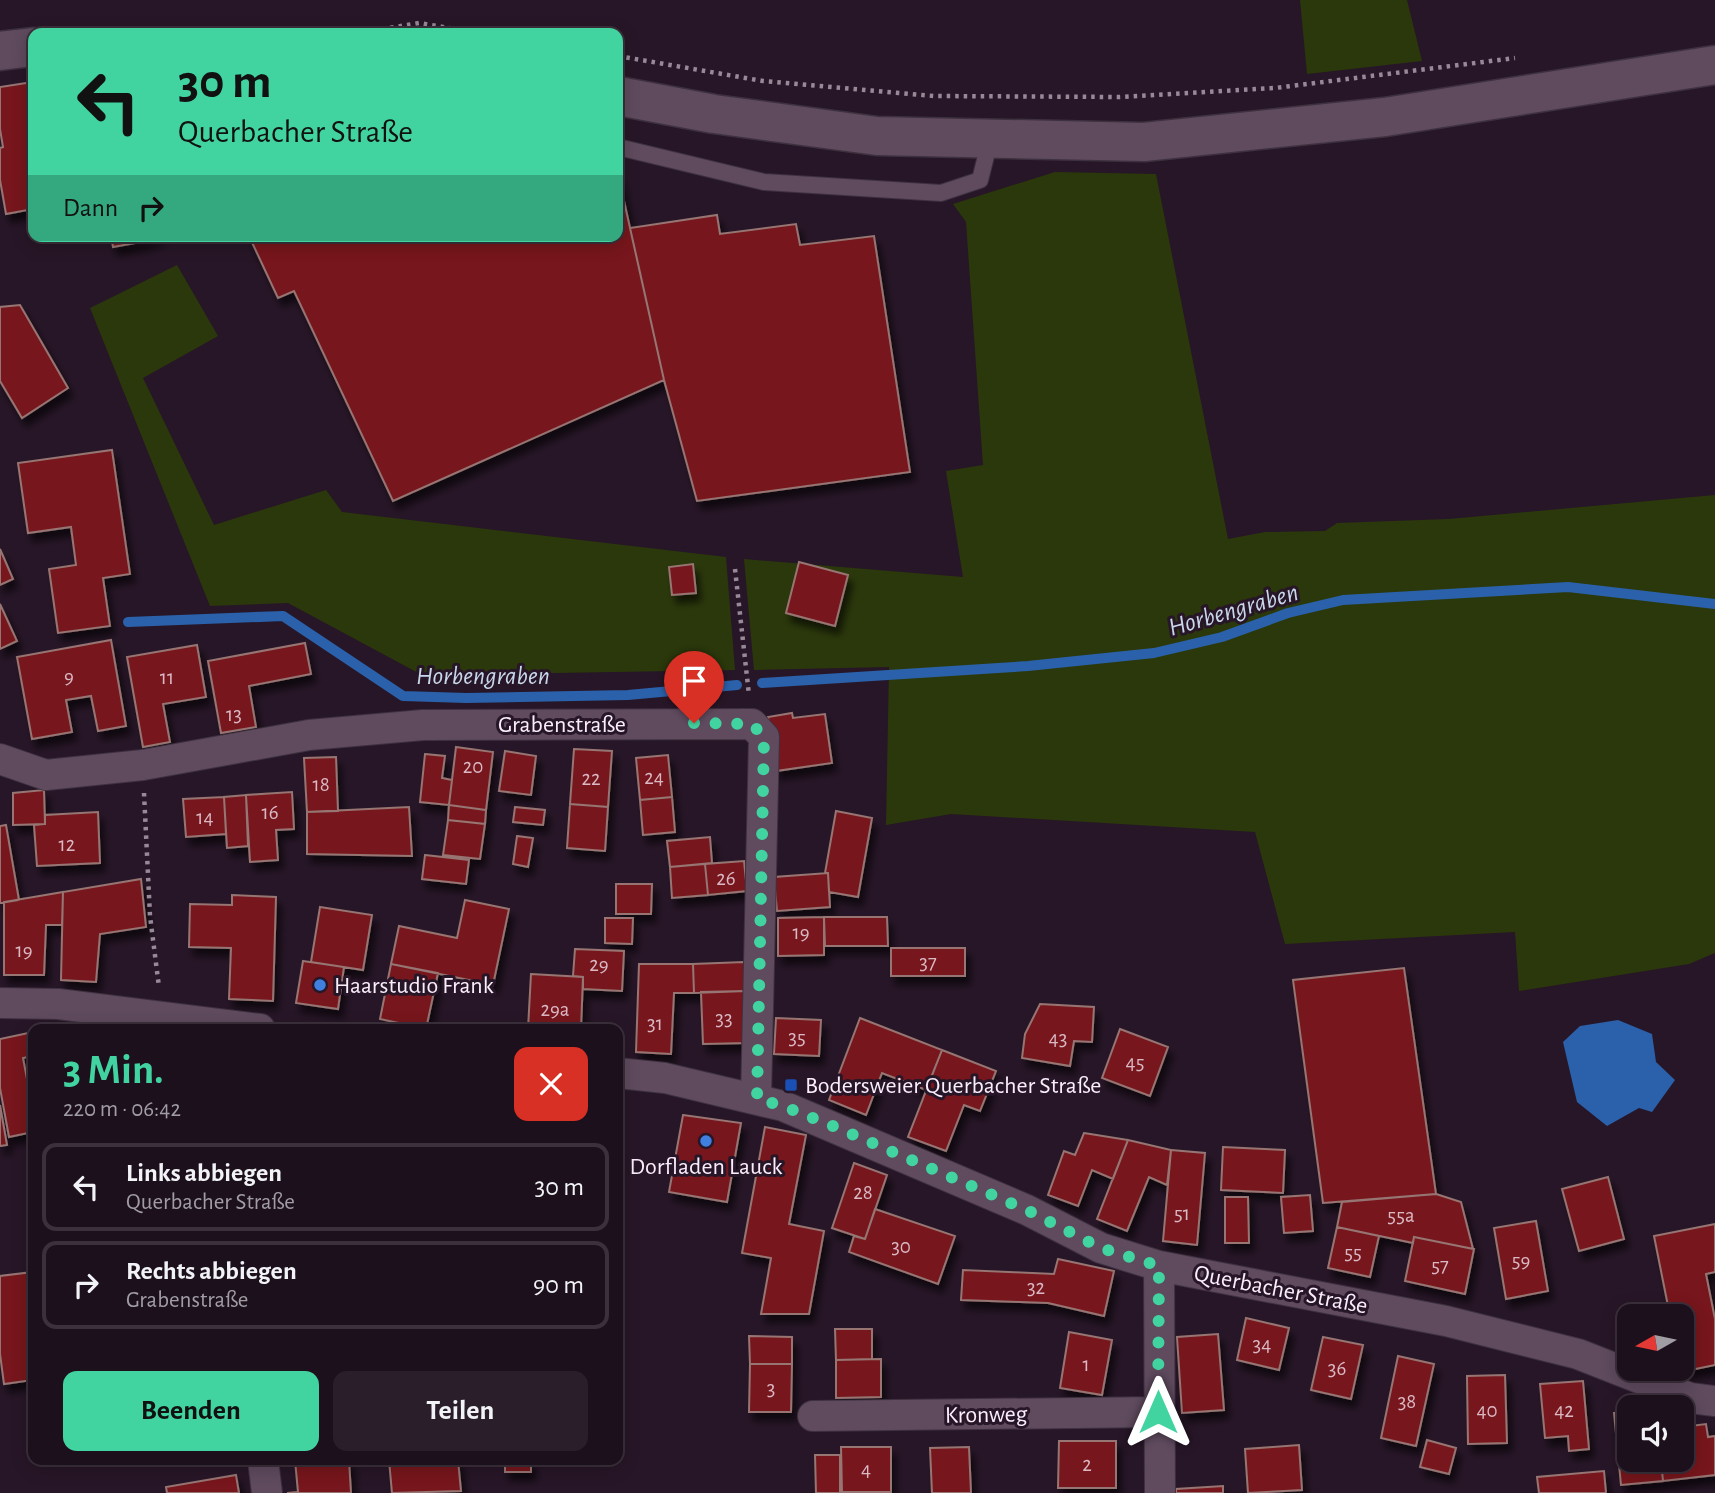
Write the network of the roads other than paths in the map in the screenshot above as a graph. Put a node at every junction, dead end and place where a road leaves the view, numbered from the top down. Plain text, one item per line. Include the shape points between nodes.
1 (28, 48) edge
2 (0, 51) edge
3 (1715, 65) edge
4 (623, 97) edge
5 (990, 140) junction
6 (623, 148) edge
7 (0, 759) edge
8 (0, 1003) edge
9 (190, 1024) edge
10 (623, 1074) edge
11 (757, 1099) junction
12 (1159, 1266) junction
13 (1715, 1401) edge
14 (1158, 1412) junction
15 (813, 1416) dead end
16 (264, 1465) edge
17 (267, 1493) edge
18 (1160, 1493) edge

1 - 2 main road
3 - 5 main road via 1372,119 1144,142
4 - 5 main road via 877,136
5 - 6 lane via 980,180 942,193 764,182
7 - 11 street, Grabenstraße via 46,775 143,765 309,735 423,725 752,724 764,737
8 - 9 street via 58,1004 163,1016
10 - 11 street, Querbacher Straße
11 - 12 street, Querbacher Straße via 833,1126 1027,1210 1101,1248
12 - 13 street, Querbacher Straße via 1446,1321 1578,1354 1690,1398
12 - 14 street
14 - 15 street, Kronweg
14 - 18 street
16 - 17 street

